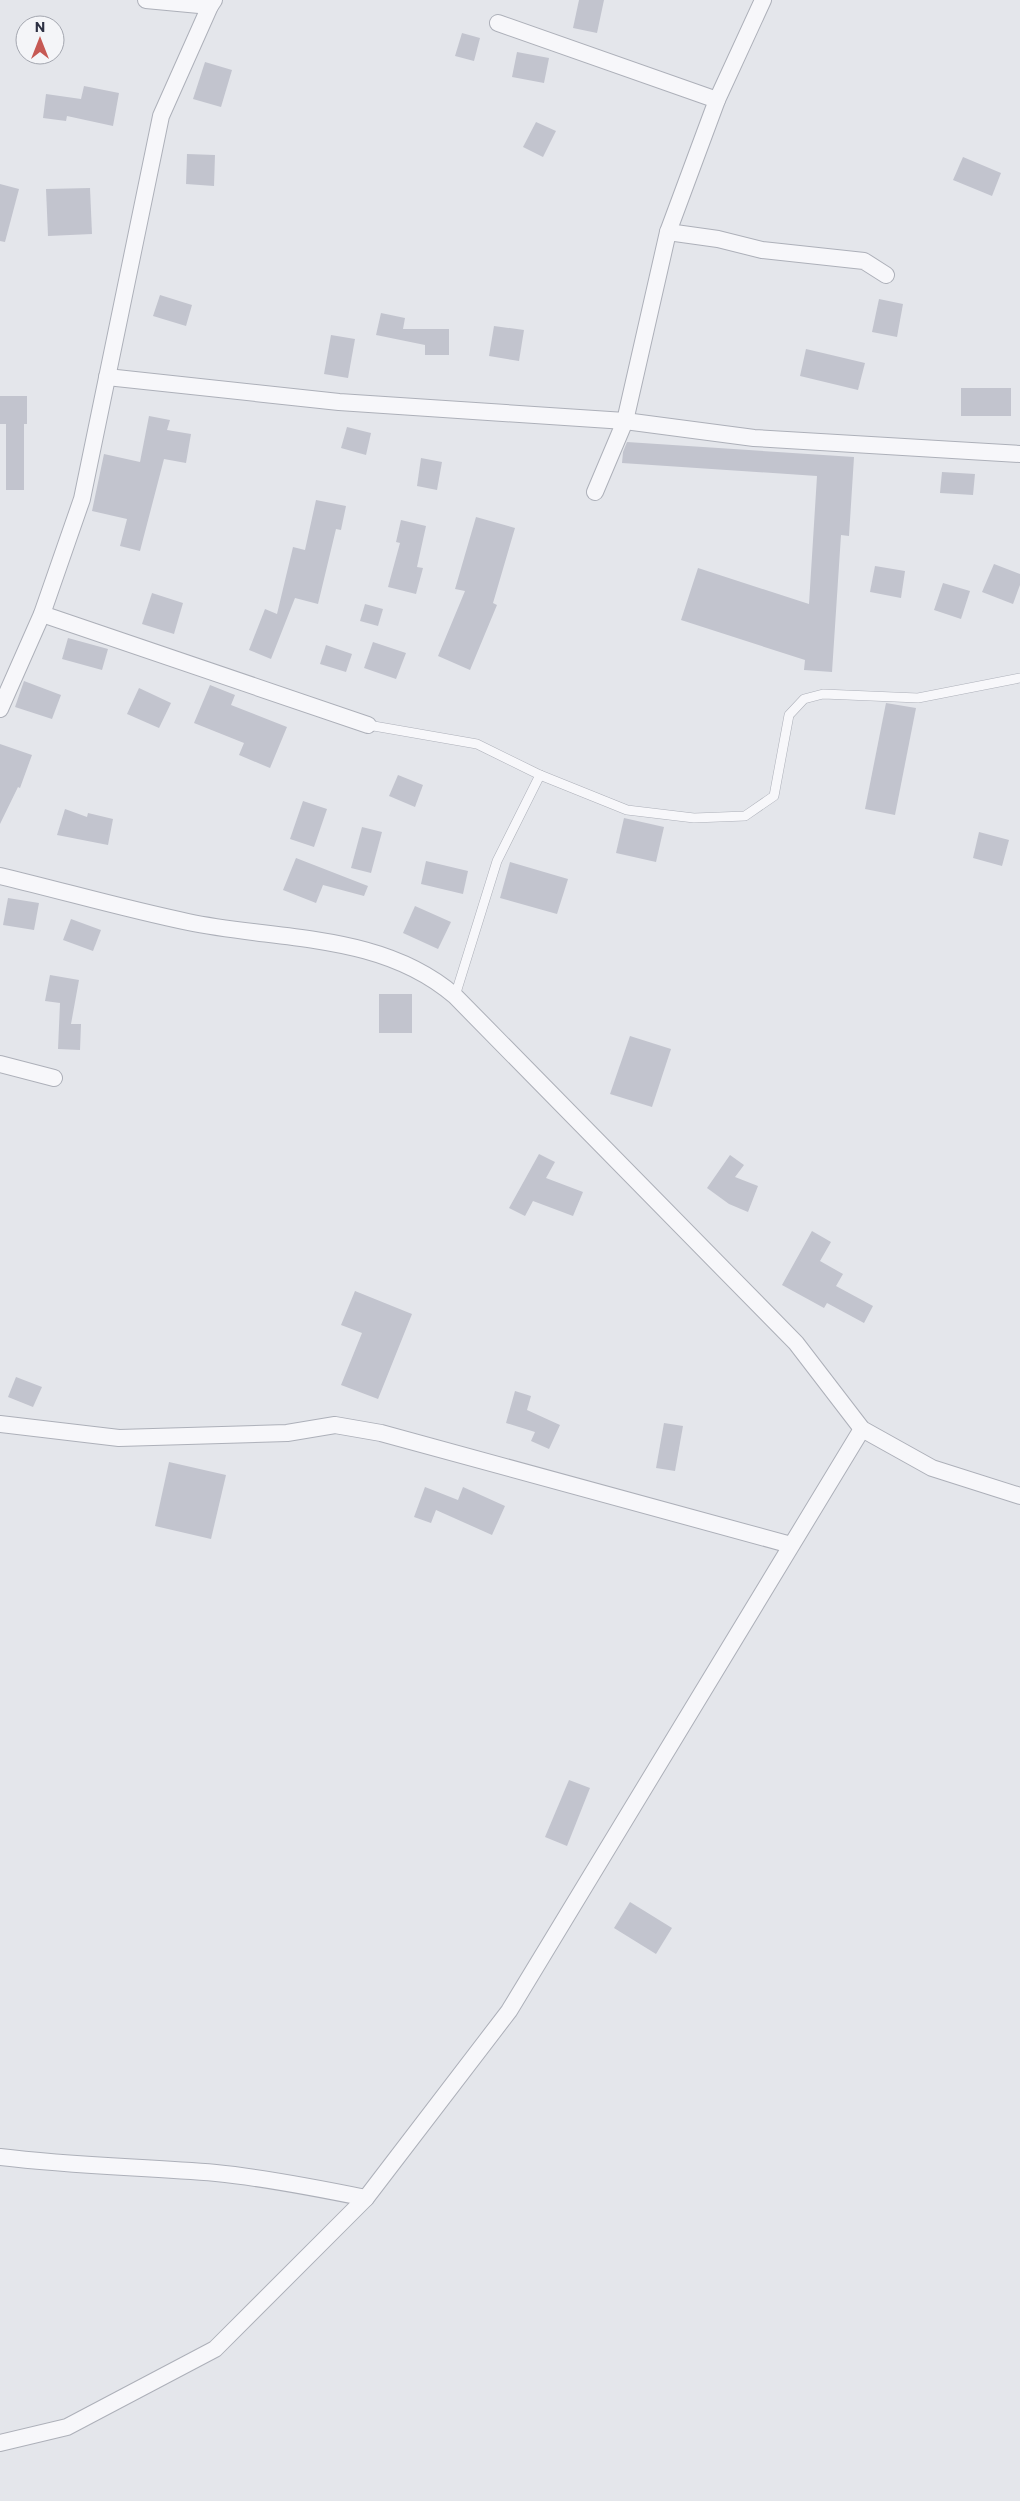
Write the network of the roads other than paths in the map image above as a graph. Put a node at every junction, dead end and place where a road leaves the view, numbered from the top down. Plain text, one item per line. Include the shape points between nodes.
1 (146, 0) edge
2 (763, 0) edge
3 (210, 2) edge
4 (498, 23) dead end
5 (717, 100) junction
6 (668, 232) junction
7 (886, 275) dead end
8 (107, 376) junction
9 (625, 420) junction
10 (1020, 454) edge
11 (595, 492) dead end
12 (42, 614) junction
13 (1020, 678) edge
14 (0, 709) edge
15 (368, 724) joint
16 (540, 775) junction
17 (0, 876) edge
18 (455, 996) junction
19 (0, 1064) edge
20 (54, 1078) dead end
21 (0, 1424) edge
22 (862, 1429) junction
23 (1020, 1496) edge
24 (791, 1545) junction
25 (0, 2157) edge
26 (366, 2198) junction
27 (0, 2443) edge

1 - 3 street
2 - 5 street
3 - 8 street via 162,116
4 - 5 street
5 - 6 street
6 - 7 street via 718,239 762,250 864,262
6 - 9 street
8 - 9 street via 339,402
8 - 12 street via 82,499
9 - 10 street via 754,438
9 - 11 street
12 - 14 street
12 - 15 street
13 - 16 lane via 918,698 823,694 804,699 789,715 774,796 745,816 694,818 627,810
15 - 16 lane via 477,744
16 - 18 lane via 497,861
17 - 18 street via 190,922 310,938 391,958 437,980
18 - 22 street via 796,1343
19 - 20 street
21 - 24 street via 119,1438 287,1433 335,1425 381,1433
22 - 23 street via 932,1468
22 - 24 street
24 - 26 street via 508,2011
25 - 26 street via 54,2164 217,2173
26 - 27 street via 214,2349 68,2427

